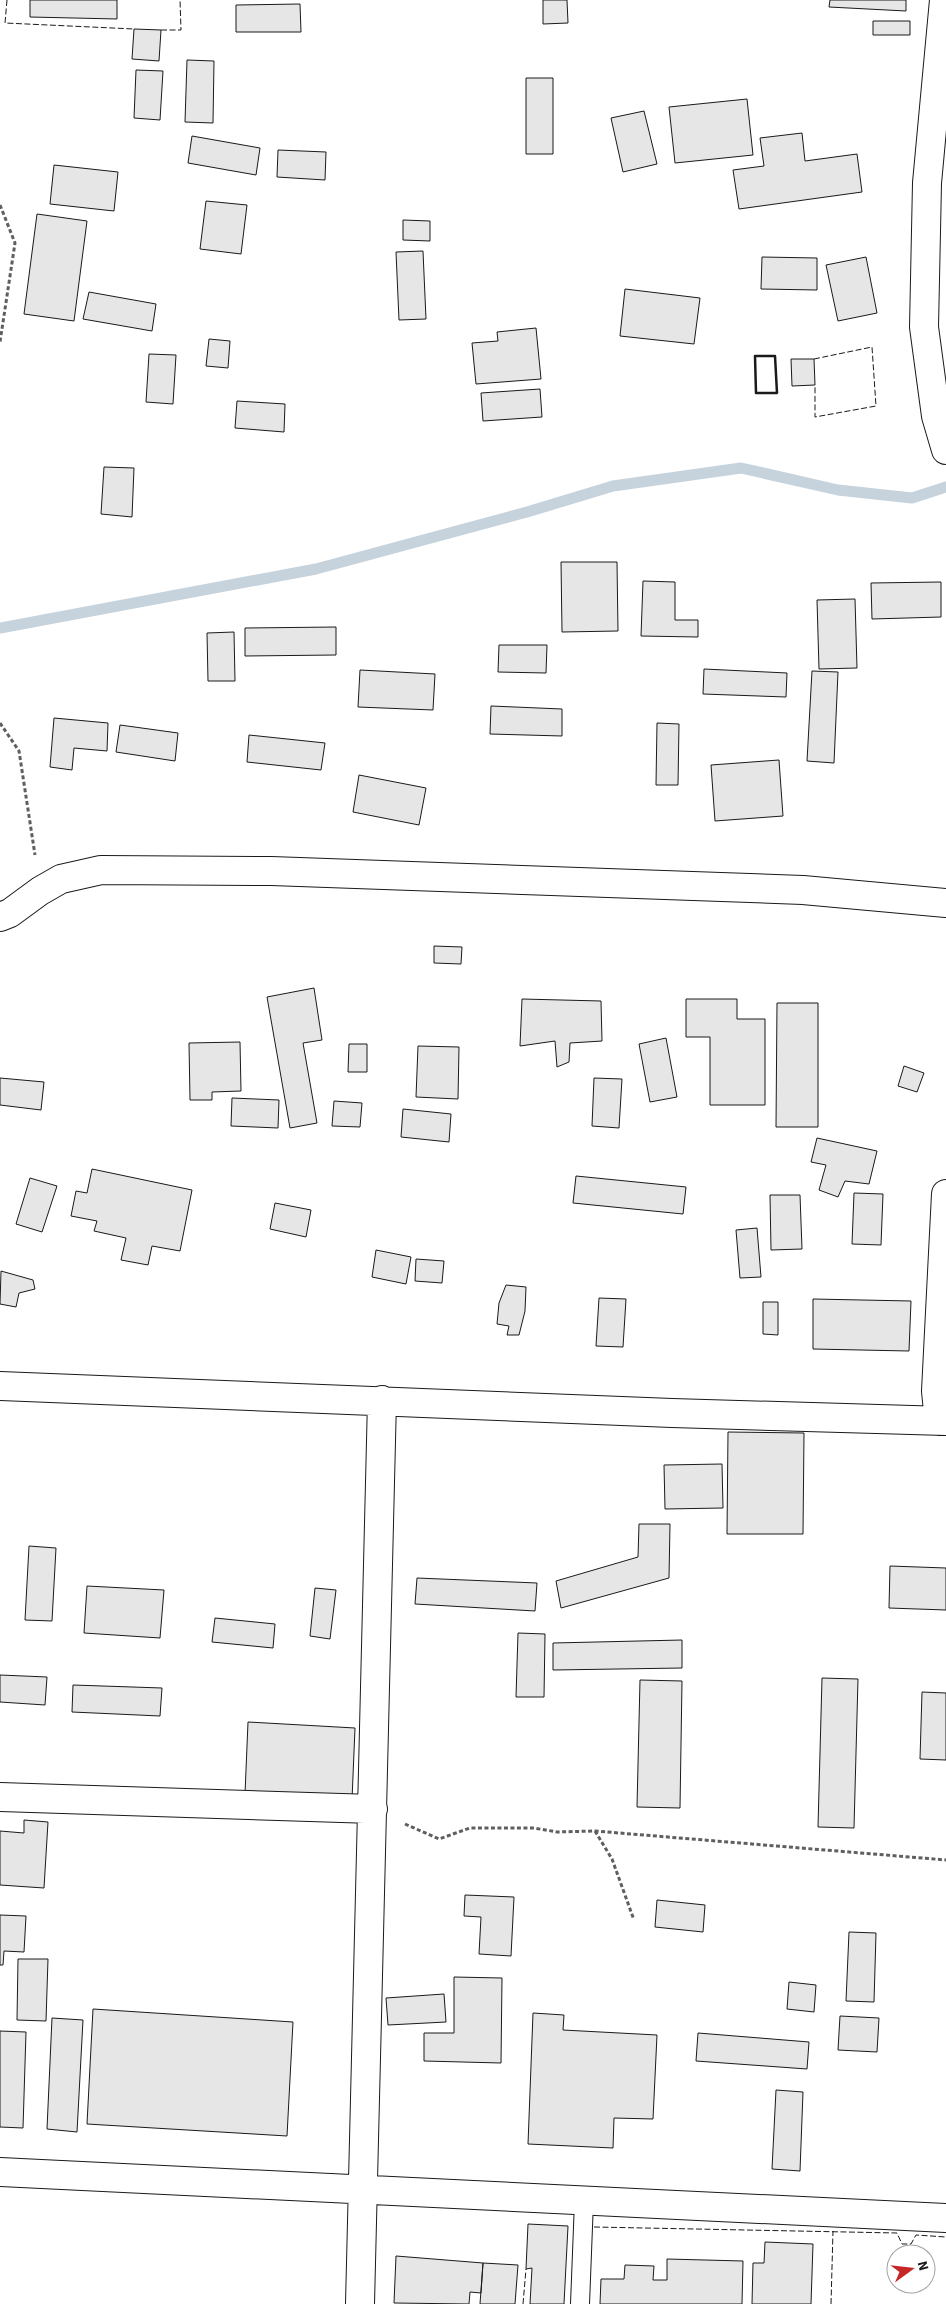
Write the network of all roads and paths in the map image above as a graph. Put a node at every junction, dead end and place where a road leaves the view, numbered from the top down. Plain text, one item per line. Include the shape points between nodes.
1 (944, 0) edge
2 (0, 205) edge
3 (0, 342) edge
4 (946, 448) edge
5 (0, 723) edge
6 (40, 891) junction
7 (946, 903) edge
8 (0, 917) edge
9 (946, 1194) edge
10 (0, 1386) edge
11 (382, 1400) junction
12 (943, 1421) edge
13 (0, 1797) edge
14 (372, 1809) junction
15 (595, 1831) junction
16 (946, 1860) edge
17 (634, 1920) dead end
18 (0, 2172) edge
19 (363, 2191) junction
20 (584, 2201) junction
21 (946, 2218) edge
22 (360, 2304) edge
23 (580, 2304) edge

1 - 4 street via 927,183 924,327 936,416
2 - 3 path via 15,243
5 - 6 path via 19,750
6 - 7 street via 61,879 100,870 271,871 803,890
6 - 8 street
9 - 12 street via 936,1391
10 - 11 street
11 - 12 street via 682,1414
11 - 14 street
13 - 14 street
14 - 15 path via 439,1839 470,1828
14 - 19 street
15 - 16 path
15 - 17 path via 612,1859
18 - 19 street
19 - 20 street
19 - 22 street
20 - 21 street
20 - 23 lane

